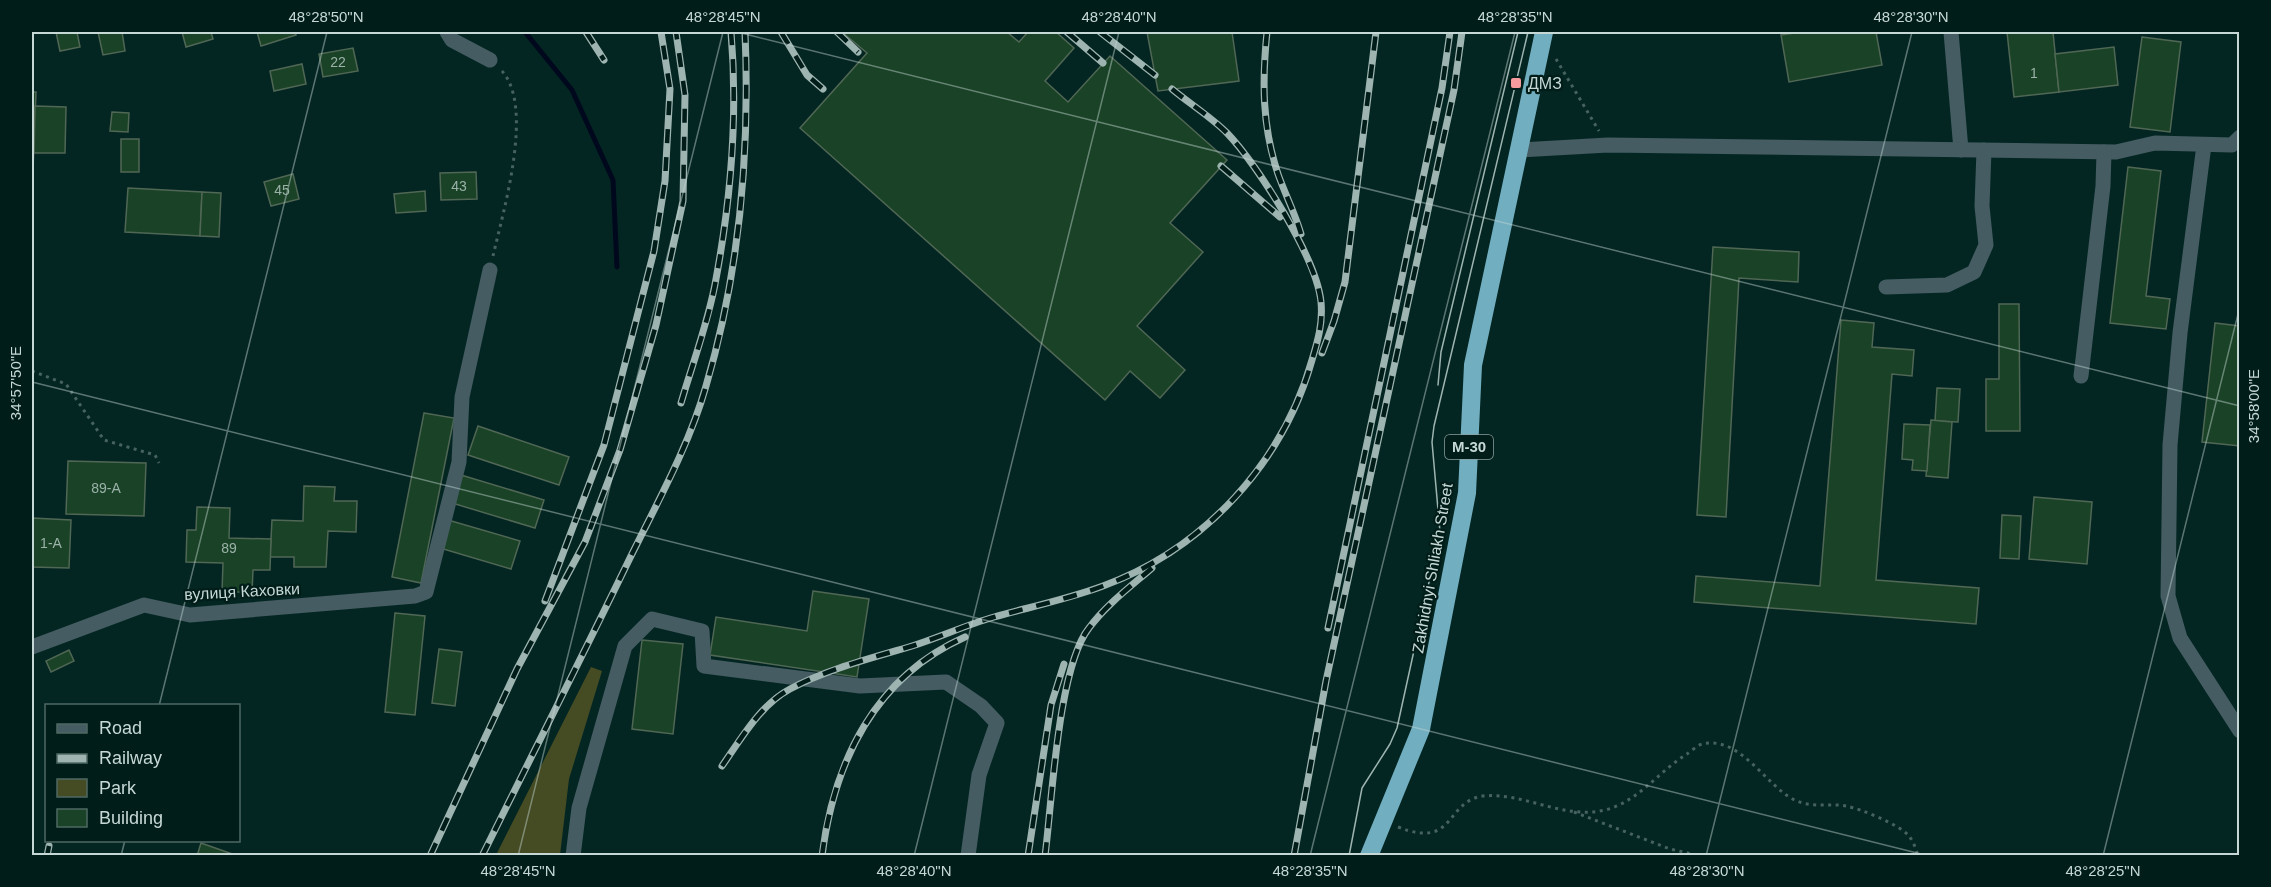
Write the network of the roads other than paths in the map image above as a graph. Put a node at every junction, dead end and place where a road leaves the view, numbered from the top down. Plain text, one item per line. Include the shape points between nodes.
1 (447, 32) edge
2 (1950, 32) edge
3 (1544, 34) edge
4 (490, 60) road end
5 (2240, 137) edge
6 (2204, 145) junction
7 (1518, 150) junction
8 (1961, 150) junction
9 (1984, 150) junction
10 (2110, 152) junction
11 (490, 270) road end
12 (1886, 287) dead end
13 (2081, 376) dead end
14 (32, 647) edge
15 (2240, 731) edge
16 (573, 855) edge
17 (968, 855) edge
18 (1369, 855) edge

1 - 4 street via 452,40
2 - 8 street
3 - 7 highway, Zakhidnyi Shliakh Street / М-30
5 - 6 street via 2232,145
6 - 10 street via 2154,143
6 - 15 street via 2170,445 2168,596 2180,638
7 - 8 street via 1608,145
7 - 18 highway, Zakhidnyi Shliakh Street / М-30 via 1473,365 1467,493 1421,729
8 - 9 street
9 - 10 street
9 - 12 street via 1982,206 1986,245 1974,272 1947,285
10 - 13 street
11 - 14 street, вулиця Каховки via 462,397 459,462 426,592 190,615 144,605
16 - 17 street via 579,808 625,646 652,619 702,631 704,666 860,686 946,682 981,706 997,723 979,775

